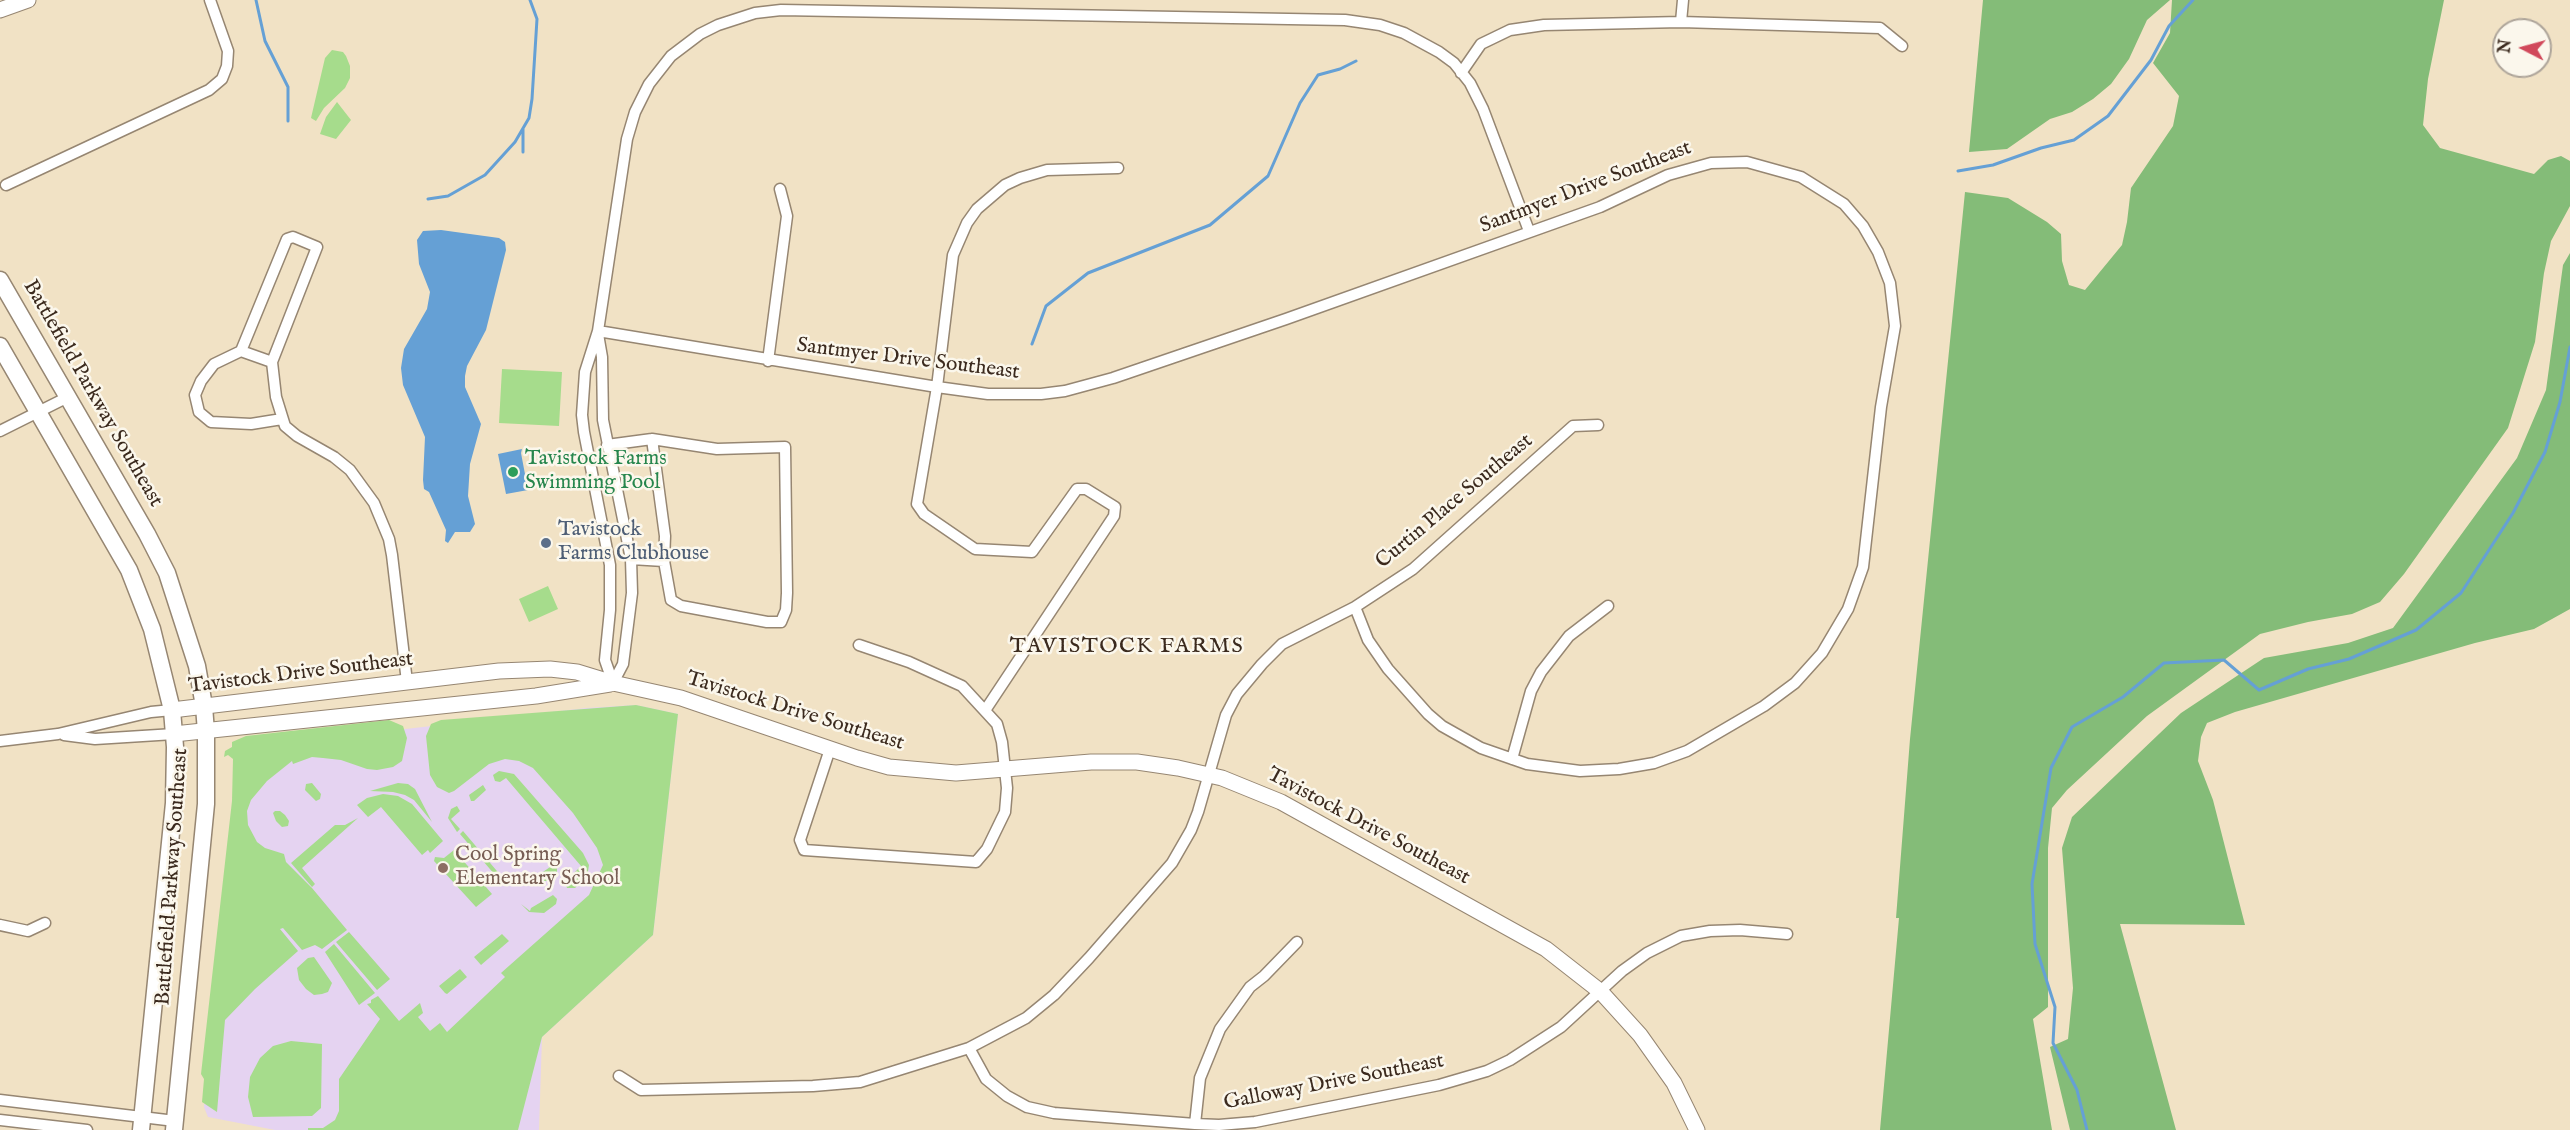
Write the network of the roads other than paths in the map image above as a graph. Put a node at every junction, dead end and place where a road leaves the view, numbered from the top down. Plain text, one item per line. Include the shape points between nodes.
1 (28, 0) edge
2 (210, 0) edge
3 (1683, 0) edge
4 (0, 10) edge
5 (1681, 22) junction
6 (1902, 46) dead end
7 (1461, 73) junction
8 (1118, 168) dead end
9 (6, 186) dead end
10 (780, 189) dead end
11 (1529, 231) junction
12 (0, 280) edge
13 (598, 331) junction
14 (0, 346) edge
15 (241, 351) junction
16 (768, 361) junction
17 (272, 362) junction
18 (937, 387) junction
19 (68, 397) junction
20 (39, 413) junction
21 (282, 419) junction
22 (1598, 425) dead end
23 (0, 431) edge
24 (652, 439) junction
25 (607, 445) junction
26 (631, 560) junction
27 (664, 561) junction
28 (1608, 606) dead end
29 (1355, 607) junction
30 (859, 645) dead end
31 (407, 682) junction
32 (613, 684) junction
33 (204, 706) junction
34 (172, 710) junction
35 (986, 710) junction
36 (206, 732) junction
37 (58, 735) junction
38 (174, 735) junction
39 (0, 741) edge
40 (830, 749) junction
41 (1512, 759) junction
42 (1005, 769) junction
43 (1210, 775) junction
44 (45, 923) dead end
45 (0, 925) edge
46 (1787, 934) dead end
47 (1297, 942) dead end
48 (1601, 992) junction
49 (969, 1048) junction
50 (619, 1076) dead end
51 (0, 1100) edge
52 (0, 1120) edge
53 (142, 1123) edge
54 (1195, 1124) junction
55 (174, 1125) edge
56 (87, 1130) edge
57 (1697, 1130) edge

1 - 4 street
2 - 9 street via 228,51 222,79 209,90
3 - 5 street
5 - 6 street via 1880,28
5 - 7 street via 1527,26 1481,44
7 - 11 street via 1484,109
7 - 13 street via 1446,57 1422,42 1359,21 781,10 736,18 685,44 660,69 641,98 627,140
8 - 18 street via 1036,172 1005,185 978,208 953,255
10 - 16 street via 787,216
11 - 18 street, Santmyer Drive Southeast via 1090,385 1017,395
11 - 41 street, Santmyer Drive Southeast via 1600,207 1690,167 1736,161 1771,167 1819,186 1844,204 1863,226 1890,283 1895,326 1881,407 1863,567 1848,609 1809,668 1795,683 1728,729 1654,763 1619,770 1580,771
12 - 19 main road, Battlefield Parkway Southeast
13 - 16 street, Santmyer Drive Southeast
13 - 25 street
13 - 32 street via 585,372 582,416 610,565 605,660
14 - 20 main road, Battlefield Parkway Southeast
15 - 17 street
15 - 17 street via 287,239 293,237 317,247
15 - 21 street via 220,359 201,381 195,395 199,412 220,424
16 - 18 street, Santmyer Drive Southeast
17 - 21 street
18 - 35 street via 917,504 924,514 975,549 1032,552 1077,489 1086,489 1115,507 1114,516
19 - 20 street
19 - 33 main road, Battlefield Parkway Southeast via 166,573 190,642
20 - 23 street
20 - 34 main road, Battlefield Parkway Southeast via 129,570 152,628
21 - 31 street via 297,436 350,470 374,503 392,555
22 - 29 street, Curtin Place Southeast via 1573,426 1413,569
24 - 25 street
24 - 27 street via 665,536
24 - 27 street via 717,449 785,447 787,593 781,622 675,605 668,595
25 - 26 street
26 - 27 street
26 - 32 street via 632,593 623,663
28 - 41 street via 1569,636 1541,672 1531,691
29 - 41 street, Santmyer Drive Southeast via 1368,640 1425,711 1470,742
29 - 43 street, Curtin Place Southeast via 1282,644 1252,675 1226,715
30 - 35 street via 962,686
31 - 32 street, Tavistock Drive Southeast via 550,669 577,672
31 - 33 street, Tavistock Drive Southeast
32 - 36 street, Tavistock Drive Southeast
32 - 40 street, Tavistock Drive Southeast via 681,698
33 - 34 street, Tavistock Drive Southeast
33 - 36 main road, Battlefield Parkway Southeast
34 - 37 street
34 - 38 main road, Battlefield Parkway Southeast
35 - 42 street via 997,724
36 - 38 street, Tavistock Drive Southeast
36 - 55 main road, Battlefield Parkway Southeast via 206,804
37 - 38 street via 95,739
37 - 39 street
38 - 53 main road, Battlefield Parkway Southeast via 174,803
40 - 42 street, Tavistock Drive Southeast via 889,767 922,771
40 - 42 street via 800,840 804,850 976,862 1005,812
42 - 43 street, Tavistock Drive Southeast via 1107,761 1161,764
43 - 48 street, Tavistock Drive Southeast via 1281,802 1504,924 1546,949
43 - 49 street, Curtin Place Southeast via 1184,843 1149,891 1054,995 1026,1018
44 - 45 street via 28,931
46 - 48 street, Galloway Drive Southeast via 1730,930 1681,936 1647,953
47 - 54 street via 1250,987 1220,1029 1200,1078
48 - 54 street, Galloway Drive Southeast via 1561,1027 1487,1071 1439,1085 1255,1122
48 - 57 street, Tavistock Drive Southeast via 1658,1059
49 - 50 street, Curtin Place Southeast via 860,1082 813,1086 641,1090
49 - 54 street, Galloway Drive Southeast via 986,1079 1028,1107 1054,1113
51 - 53 street
52 - 56 street
53 - 55 street

